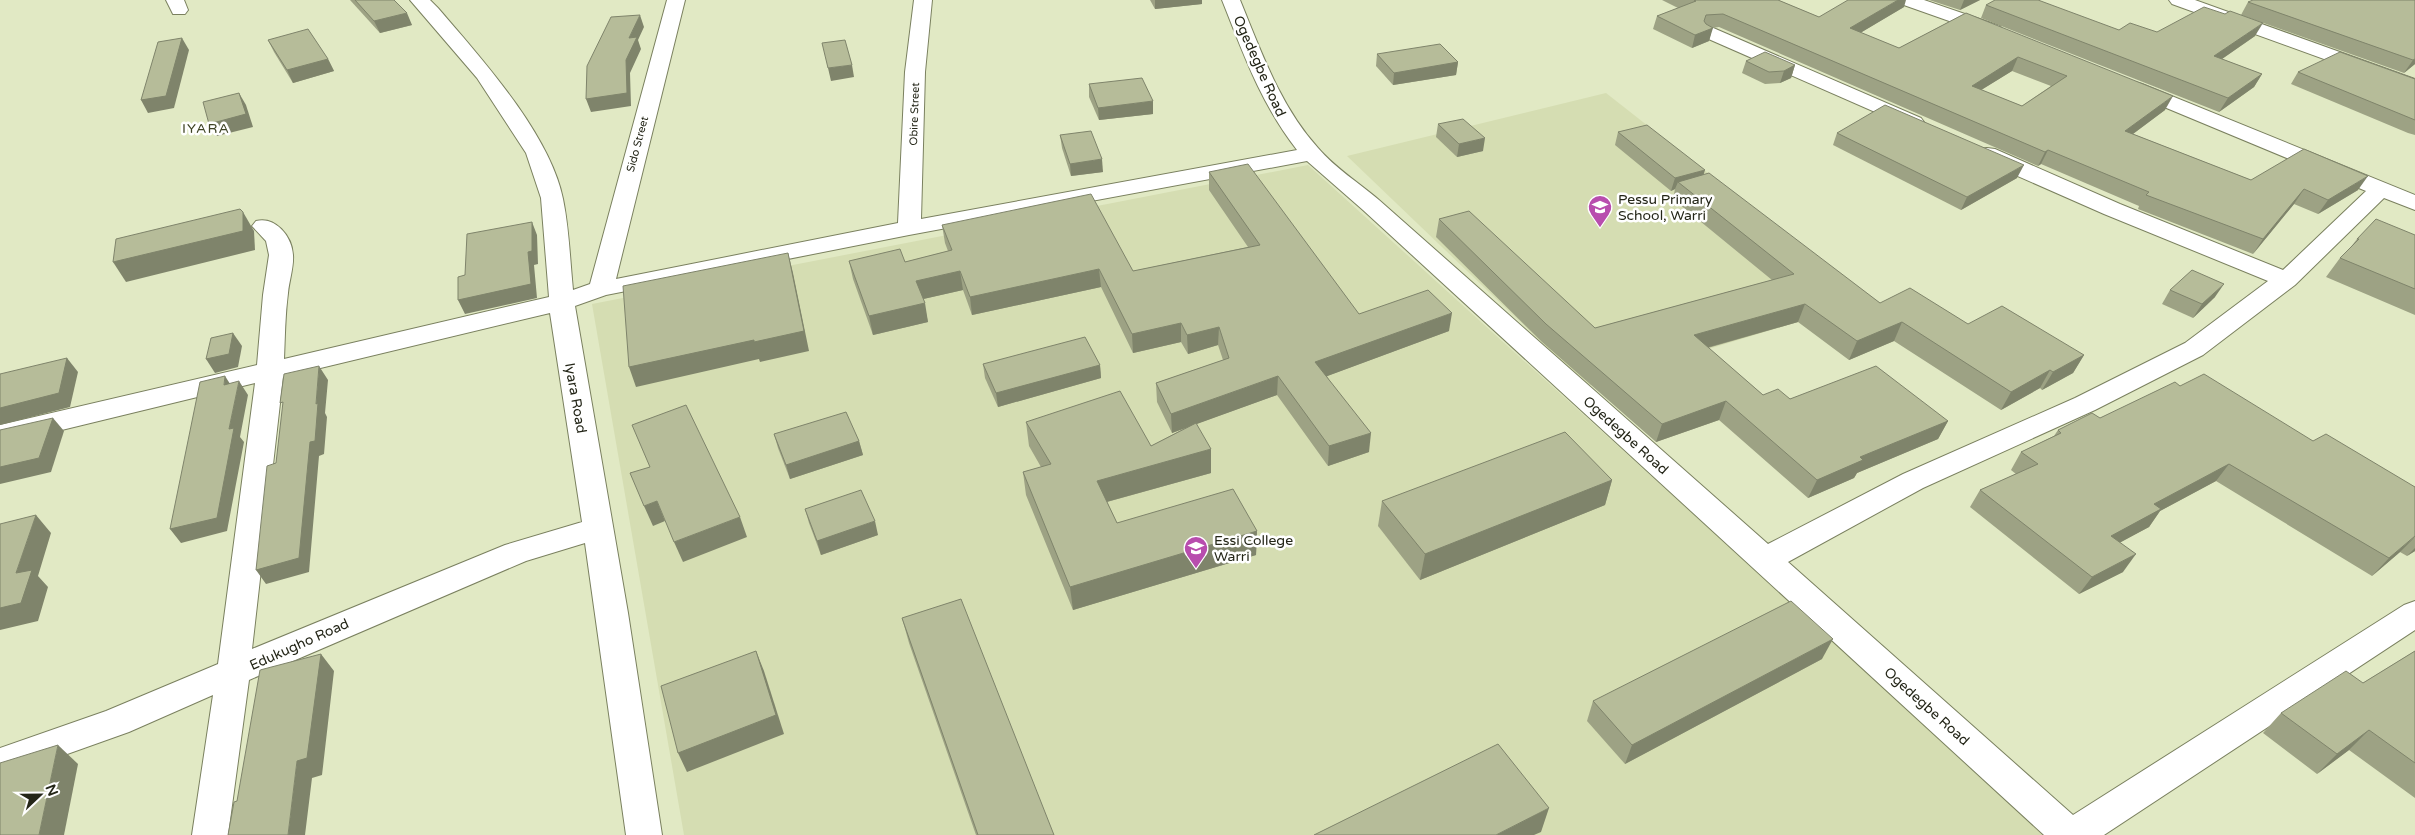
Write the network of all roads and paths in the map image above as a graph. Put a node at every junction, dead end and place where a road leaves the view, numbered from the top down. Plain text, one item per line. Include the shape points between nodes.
1 (419, 0) edge
2 (676, 0) edge
3 (923, 0) edge
4 (1231, 0) edge
5 (1907, 0) edge
6 (2178, 0) edge
7 (1983, 7) dead end
8 (1961, 18) junction
9 (1711, 33) edge
10 (2014, 39) edge
11 (2113, 79) edge
12 (2415, 86) edge
13 (1935, 132) edge
14 (1971, 147) edge
15 (1311, 154) junction
16 (2381, 189) junction
17 (2415, 203) edge
18 (264, 226) dead end
19 (909, 228) junction
20 (2286, 280) junction
21 (601, 288) junction
22 (562, 302) junction
23 (270, 373) junction
24 (0, 436) edge
25 (598, 528) junction
26 (1765, 560) junction
27 (2415, 614) edge
28 (233, 673) junction
29 (0, 763) edge
30 (210, 835) edge
31 (644, 835) edge
32 (2072, 835) edge

1 - 22 street, Iyara Road via 485,74 538,154 552,198
2 - 21 street, Sido Street
3 - 19 street, Obire Street via 916,72
4 - 15 street, Ogedegbe Road via 1284,121
5 - 8 street
6 - 12 street
7 - 8 street
8 - 10 street
9 - 13 street
11 - 16 street
14 - 20 street
15 - 19 street
15 - 26 street, Ogedegbe Road
16 - 17 street
16 - 20 street
18 - 23 street via 277,239 281,255
19 - 21 street
20 - 26 street via 2194,349 2085,404 1912,481
21 - 22 street
22 - 23 street
22 - 25 street, Iyara Road
23 - 24 street
23 - 28 street
25 - 28 street, Edukugho Road via 516,553
25 - 31 street, Iyara Road
26 - 32 street, Ogedegbe Road
27 - 32 street
28 - 29 street, Edukugho Road via 117,722
28 - 30 street

